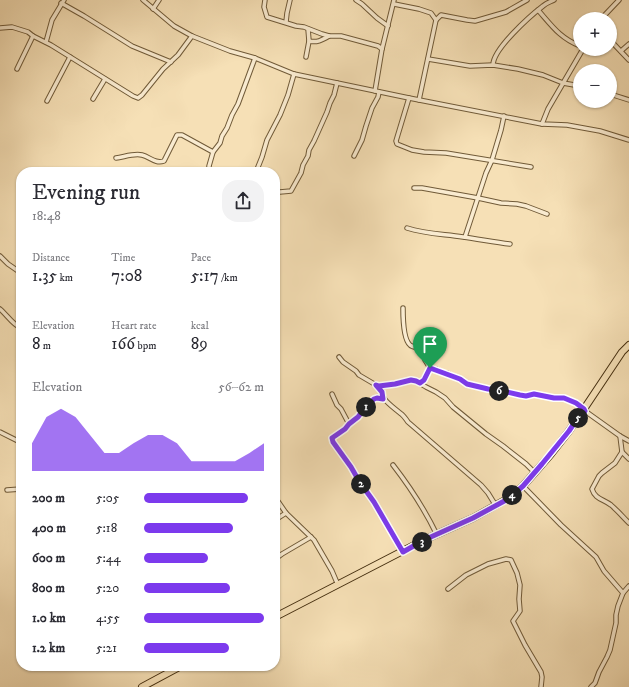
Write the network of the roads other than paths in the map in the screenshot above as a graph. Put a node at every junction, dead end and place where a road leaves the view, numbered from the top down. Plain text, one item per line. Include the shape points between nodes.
1 (143, 0) edge
2 (159, 0) edge
3 (265, 0) edge
4 (290, 0) edge
5 (356, 0) edge
6 (526, 0) edge
7 (554, 0) edge
8 (619, 0) edge
9 (62, 2) edge
10 (394, 2) edge
11 (153, 9) junction
12 (538, 10) junction
13 (608, 12) edge
14 (436, 20) junction
15 (286, 22) junction
16 (388, 26) junction
17 (0, 28) edge
18 (308, 30) junction
19 (34, 36) junction
20 (192, 36) junction
21 (329, 36) junction
22 (309, 41) junction
23 (46, 42) junction
24 (573, 43) edge
25 (629, 44) edge
26 (617, 47) edge
27 (382, 48) junction
28 (621, 51) junction
29 (578, 56) edge
30 (70, 57) junction
31 (306, 57) dead end
32 (255, 58) junction
33 (428, 59) junction
34 (629, 60) edge
35 (171, 62) junction
36 (493, 65) junction
37 (17, 69) dead end
38 (294, 74) junction
39 (105, 79) junction
40 (337, 83) junction
41 (563, 83) junction
42 (573, 85) edge
43 (377, 92) junction
44 (617, 96) edge
45 (409, 98) junction
46 (93, 99) dead end
47 (419, 100) junction
48 (629, 100) edge
49 (47, 101) dead end
50 (504, 116) junction
51 (542, 124) junction
52 (629, 140) edge
53 (213, 152) junction
54 (354, 156) dead end
55 (116, 158) dead end
56 (492, 160) junction
57 (209, 167) edge
58 (258, 167) edge
59 (531, 167) dead end
60 (414, 188) dead end
61 (280, 192) edge
62 (478, 198) junction
63 (547, 214) dead end
64 (407, 228) dead end
65 (465, 237) junction
66 (510, 244) dead end
67 (0, 256) edge
68 (16, 270) edge
69 (403, 308) dead end
70 (0, 309) edge
71 (16, 326) edge
72 (629, 345) edge
73 (339, 357) dead end
74 (430, 368) junction
75 (420, 383) junction
76 (376, 385) junction
77 (384, 385) junction
78 (382, 392) junction
79 (332, 394) dead end
80 (383, 399) junction
81 (585, 410) junction
82 (349, 424) junction
83 (0, 432) edge
84 (620, 436) junction
85 (16, 440) edge
86 (629, 441) edge
87 (622, 452) junction
88 (629, 459) edge
89 (393, 465) dead end
90 (534, 472) junction
91 (523, 486) junction
92 (16, 489) edge
93 (7, 490) dead end
94 (280, 504) edge
95 (496, 506) junction
96 (286, 513) junction
97 (280, 517) edge
98 (629, 523) edge
99 (437, 535) junction
100 (311, 537) junction
101 (403, 552) junction
102 (280, 555) edge
103 (338, 585) junction
104 (629, 586) edge
105 (448, 589) dead end
106 (623, 593) junction
107 (280, 614) edge
108 (172, 671) edge
109 (142, 687) edge
110 (541, 687) edge
111 (592, 687) edge

1 - 11 street
2 - 11 street
3 - 15 street via 267,17
4 - 15 street
5 - 16 street
6 - 14 street via 506,12 475,20 441,15
7 - 12 street
8 - 13 street
9 - 23 street via 52,20
9 - 35 street via 132,46
10 - 14 street via 419,9
10 - 16 street
11 - 20 street via 174,26
12 - 24 street via 562,37
12 - 36 street via 509,37 493,60
14 - 33 street
15 - 18 street
16 - 27 street
17 - 19 street via 12,27
18 - 21 street
18 - 22 street
19 - 23 street
19 - 37 street
20 - 32 street via 230,52
20 - 35 street
21 - 22 street via 319,42
21 - 27 street via 341,36
22 - 31 street
23 - 30 street
25 - 28 street
26 - 28 street
27 - 43 street
28 - 34 street
29 - 41 street
30 - 39 street
30 - 49 street
32 - 38 street
32 - 53 street via 238,104 220,143
33 - 36 street via 470,66
33 - 47 street
35 - 39 street via 138,98
36 - 41 street via 543,75
38 - 40 street
38 - 58 street
39 - 46 street
40 - 43 street
40 - 61 street via 327,112 302,165 301,173 291,191
41 - 42 street
41 - 51 street
43 - 45 street
43 - 54 street via 378,97
44 - 48 street
45 - 47 street
45 - 56 street via 397,144 412,150
47 - 50 street
50 - 51 street
50 - 56 street
51 - 52 street via 567,125 600,131
53 - 55 street via 177,134 164,161 154,161 137,155
53 - 57 street
56 - 59 street
56 - 62 street
60 - 62 street
62 - 63 street via 526,206
62 - 65 street
64 - 65 street via 430,234
65 - 66 street
67 - 68 street
69 - 74 street via 404,329 409,343 422,349
70 - 71 street
72 - 81 main road
73 - 76 street via 342,362
74 - 75 street
74 - 81 street via 467,384 488,389 526,396 534,394 564,398
75 - 77 street via 411,380
75 - 90 street via 445,398
76 - 77 street
76 - 78 street
77 - 78 street
78 - 80 street
79 - 82 street
80 - 82 street via 374,399
80 - 95 street via 481,485
81 - 84 street
81 - 90 main road
82 - 101 street via 332,440 374,502
83 - 85 street
84 - 86 street
84 - 87 street
87 - 88 street
87 - 98 street via 615,463 599,476 592,488 599,498 610,504
89 - 99 street via 413,492
90 - 91 main road
91 - 95 main road
91 - 106 street via 596,557
92 - 93 street
94 - 96 street
95 - 99 main road
96 - 97 street
96 - 100 street
99 - 101 main road
100 - 102 street
100 - 103 street
101 - 103 main road
103 - 107 main road
104 - 106 street
105 - 110 street via 466,575 488,564 511,560 520,585 520,611 513,621 541,672
106 - 111 street via 616,614 611,646
108 - 109 main road

